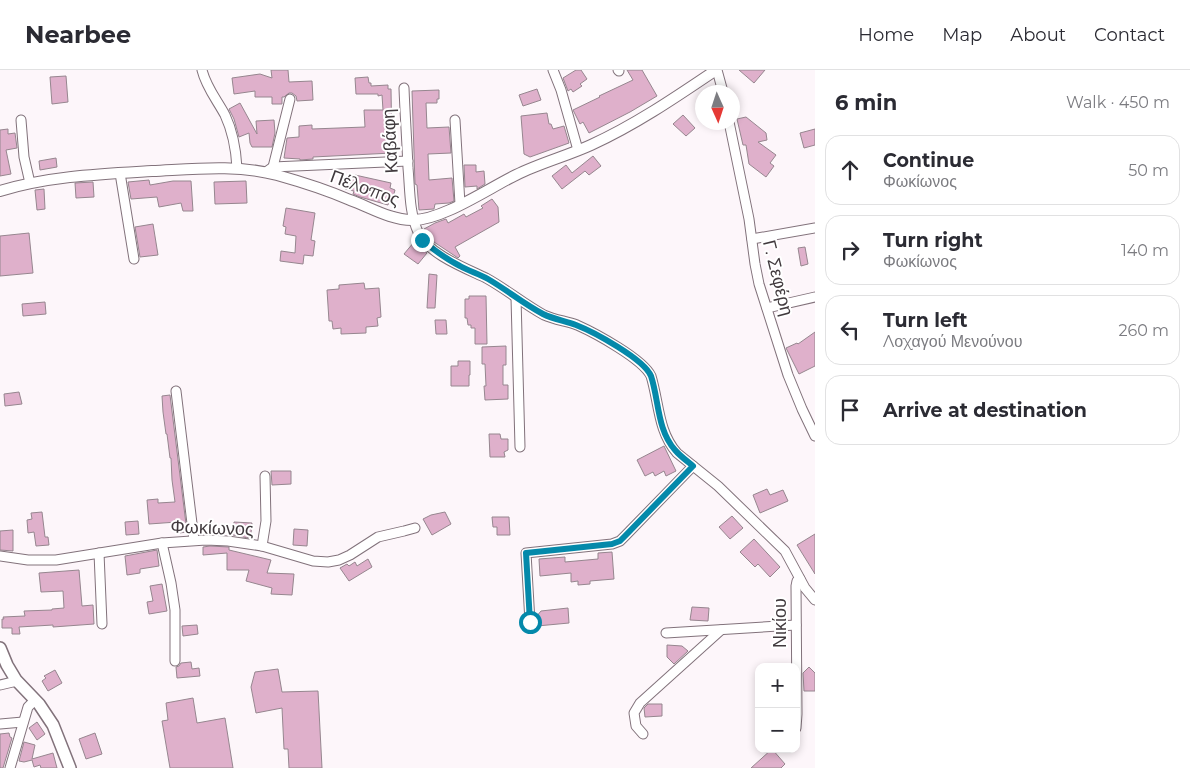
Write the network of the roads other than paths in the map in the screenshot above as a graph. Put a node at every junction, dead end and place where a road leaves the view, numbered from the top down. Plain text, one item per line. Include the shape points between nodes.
1 (202, 70) edge
2 (553, 70) edge
3 (717, 70) edge
4 (721, 85) edge
5 (404, 88) dead end
6 (290, 99) dead end
7 (21, 120) dead end
8 (455, 120) dead end
9 (731, 130) edge
10 (578, 150) junction
11 (408, 161) junction
12 (237, 168) junction
13 (270, 170) junction
14 (120, 173) junction
15 (30, 183) junction
16 (0, 191) edge
17 (460, 204) junction
18 (414, 220) junction
19 (815, 228) edge
20 (752, 239) junction
21 (134, 259) dead end
22 (815, 297) edge
23 (516, 298) junction
24 (767, 308) junction
25 (176, 390) dead end
26 (815, 436) edge
27 (520, 446) dead end
28 (693, 466) junction
29 (265, 476) dead end
30 (415, 528) dead end
31 (194, 540) junction
32 (162, 543) junction
33 (262, 546) junction
34 (98, 554) junction
35 (0, 556) edge
36 (800, 579) junction
37 (815, 600) edge
38 (530, 622) dead end
39 (102, 624) dead end
40 (796, 625) junction
41 (721, 630) junction
42 (666, 633) dead end
43 (0, 648) edge
44 (176, 661) dead end
45 (16, 681) junction
46 (0, 685) edge
47 (35, 700) junction
48 (797, 708) edge
49 (23, 722) junction
50 (0, 724) edge
51 (643, 734) dead end
52 (10, 768) edge
53 (70, 768) edge

1 - 12 street via 228,123
2 - 10 street
3 - 4 street
3 - 10 street, Πέλοπος via 628,126
5 - 11 street, Καβάφη
6 - 13 street
7 - 15 street
8 - 17 street
9 - 20 street, Γ. Σεφέρη
10 - 17 street, Πέλοπος via 520,173
11 - 13 street
11 - 18 street, Καβάφη
12 - 13 street, Πέλοπος
12 - 14 street, Πέλοπος
13 - 18 street, Πέλοπος via 390,216
14 - 15 street, Πέλοπος
14 - 21 street
15 - 16 street, Πέλοπος
17 - 18 street, Πέλοπος via 437,215
18 - 23 street, Καβάφη via 419,235 430,247
19 - 20 street
20 - 24 street, Γ. Σεφέρη via 757,275
22 - 24 street
23 - 27 street
23 - 28 street, Καβάφη via 550,318 596,334 642,363 651,376 667,437 675,450
24 - 26 street, Γ. Σεφέρη via 788,375
25 - 31 street
28 - 36 street, Καβάφη via 781,548
28 - 38 street via 617,543 526,553
29 - 33 street via 266,521
30 - 33 street, Φωκίωνος via 378,537 350,555 328,562 308,560
31 - 32 street, Φωκίωνος
31 - 33 street, Φωκίωνος
32 - 34 street, Φωκίωνος
32 - 44 street via 175,610
34 - 35 street, Φωκίωνος via 48,560
34 - 39 street
36 - 37 street, Καβάφη
36 - 40 street, Νικίου via 797,583
40 - 41 street
40 - 48 street, Νικίου
41 - 42 street
41 - 51 street via 640,704 634,713 636,726
43 - 45 main road
45 - 46 street
45 - 47 main road
47 - 49 street via 29,705
47 - 53 main road via 55,728
49 - 50 street
49 - 52 street

